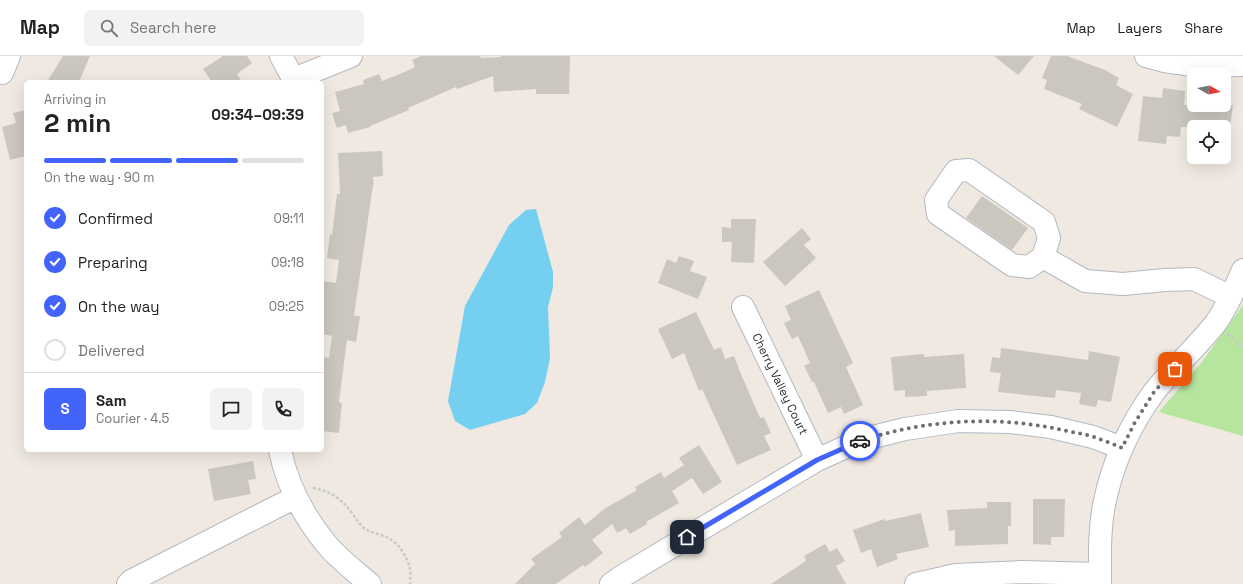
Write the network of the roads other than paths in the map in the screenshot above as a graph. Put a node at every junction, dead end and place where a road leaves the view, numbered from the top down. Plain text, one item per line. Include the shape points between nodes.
1 (281, 56) edge
2 (351, 56) edge
3 (1146, 56) edge
4 (1243, 65) edge
5 (293, 80) edge
6 (296, 80) edge
7 (1043, 257) junction
8 (1243, 270) edge
9 (1231, 297) junction
10 (743, 307) dead end
11 (1122, 448) junction
12 (280, 452) edge
13 (817, 460) junction
14 (302, 493) junction
15 (1100, 579) edge
16 (128, 584) edge
17 (370, 584) edge
18 (611, 584) edge
19 (916, 584) edge

1 - 5 street
2 - 6 street
3 - 4 street via 1200,66
7 - 7 street via 1049,238 1044,222 969,170 956,171 936,200 938,214 1012,265 1029,267
7 - 9 street via 1085,282 1123,284 1194,279
8 - 9 street
9 - 11 street via 1216,323 1154,392
10 - 13 street, Cherry Valley Court
11 - 13 street via 1093,437 1052,427 1010,422 958,421 905,428 861,440
11 - 15 street via 1104,506 1100,539
12 - 14 street via 283,463
13 - 18 street
14 - 16 street
14 - 17 street via 308,518 328,546
15 - 19 street via 1022,572 956,575

